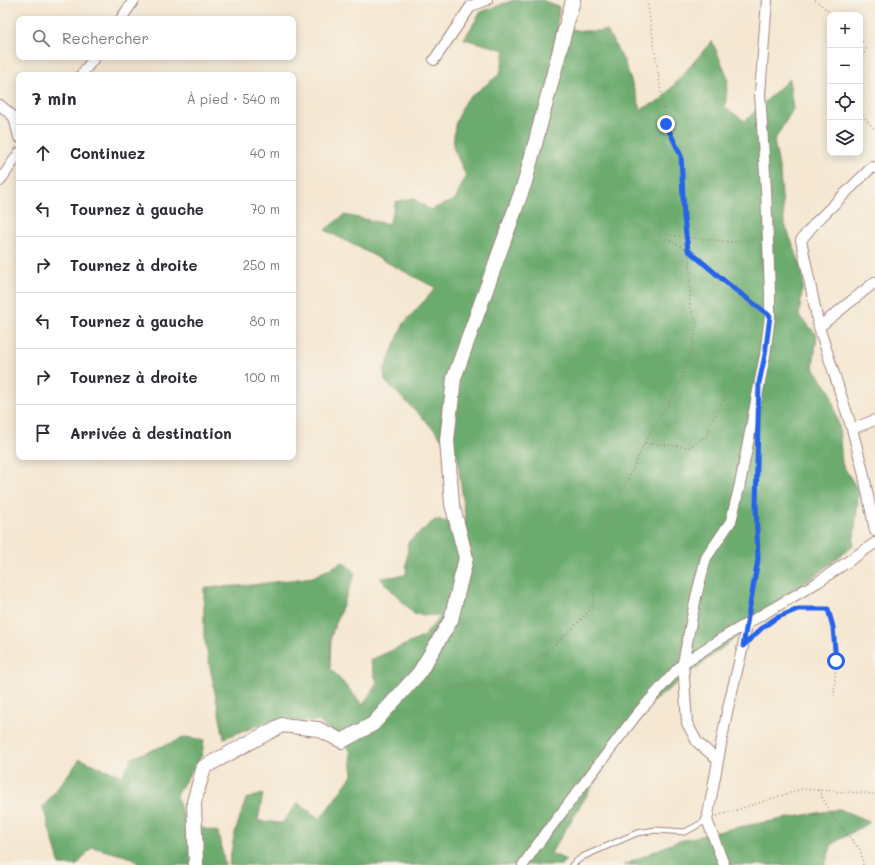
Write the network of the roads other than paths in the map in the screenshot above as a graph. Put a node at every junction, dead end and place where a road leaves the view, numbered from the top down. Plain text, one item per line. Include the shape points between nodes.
1 (134, 0) edge
2 (487, 0) edge
3 (573, 0) edge
4 (767, 0) edge
5 (123, 16) edge
6 (93, 60) edge
7 (434, 60) dead end
8 (83, 72) edge
9 (0, 105) edge
10 (16, 126) edge
11 (16, 157) edge
12 (875, 168) edge
13 (0, 181) edge
14 (875, 282) edge
15 (819, 327) junction
16 (875, 420) edge
17 (852, 428) junction
18 (875, 530) edge
19 (875, 542) edge
20 (747, 624) junction
21 (683, 663) junction
22 (718, 760) junction
23 (707, 820) junction
24 (196, 865) edge
25 (523, 865) edge
26 (572, 865) edge
27 (724, 865) edge

1 - 5 street
2 - 7 street via 471,6
3 - 24 street via 525,182 454,378 447,440 452,504 466,558 451,620 419,673 373,724 342,742 318,729 282,725 204,767 194,802
4 - 21 street via 760,93 770,316 765,355 731,521 706,558
6 - 8 street
9 - 10 street via 14,118
11 - 13 street
12 - 15 street via 872,167 801,240
14 - 15 street
15 - 17 street
16 - 17 street
17 - 18 street
19 - 20 street via 818,582
20 - 21 street
20 - 22 street
21 - 22 street via 687,723 697,742
21 - 25 street via 637,714
22 - 23 street
23 - 26 lane via 685,832 656,830 637,833 582,856
23 - 27 street

